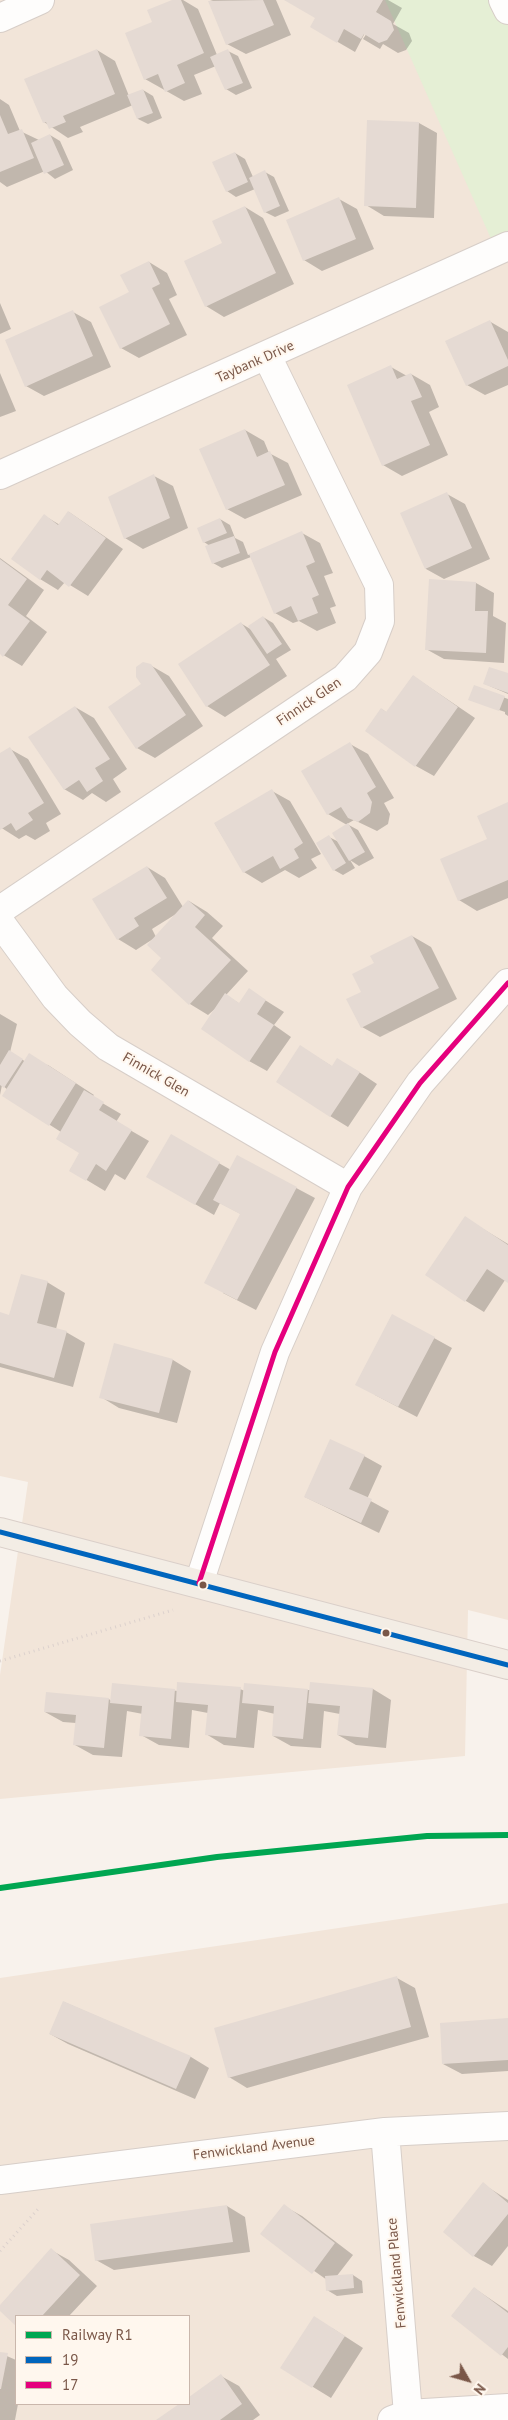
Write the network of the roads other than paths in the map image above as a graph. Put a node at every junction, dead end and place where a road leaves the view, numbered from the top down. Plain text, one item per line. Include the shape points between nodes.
1 (40, 0) edge
2 (503, 0) edge
3 (508, 10) edge
4 (0, 18) edge
5 (508, 246) edge
6 (267, 356) junction
7 (0, 475) edge
8 (0, 910) edge
9 (0, 922) edge
10 (508, 983) edge
11 (348, 1187) junction
12 (0, 1532) edge
13 (199, 1582) junction
14 (508, 1665) edge
15 (508, 2126) edge
16 (385, 2132) junction
17 (0, 2180) edge
18 (508, 2408) edge
19 (400, 2417) edge

1 - 4 street
2 - 3 street
5 - 6 street, Taybank Drive
6 - 7 street, Taybank Drive
6 - 8 street, Finnick Glen via 379,585 380,621 368,652 345,678
9 - 11 street, Finnick Glen via 55,997 108,1047
10 - 11 street via 420,1083
11 - 13 street via 275,1352
12 - 13 main road
13 - 14 main road
15 - 16 street, Fenwickland Avenue
16 - 17 street, Fenwickland Avenue
16 - 19 street, Fenwickland Place
18 - 19 street, Fenwickland Place

